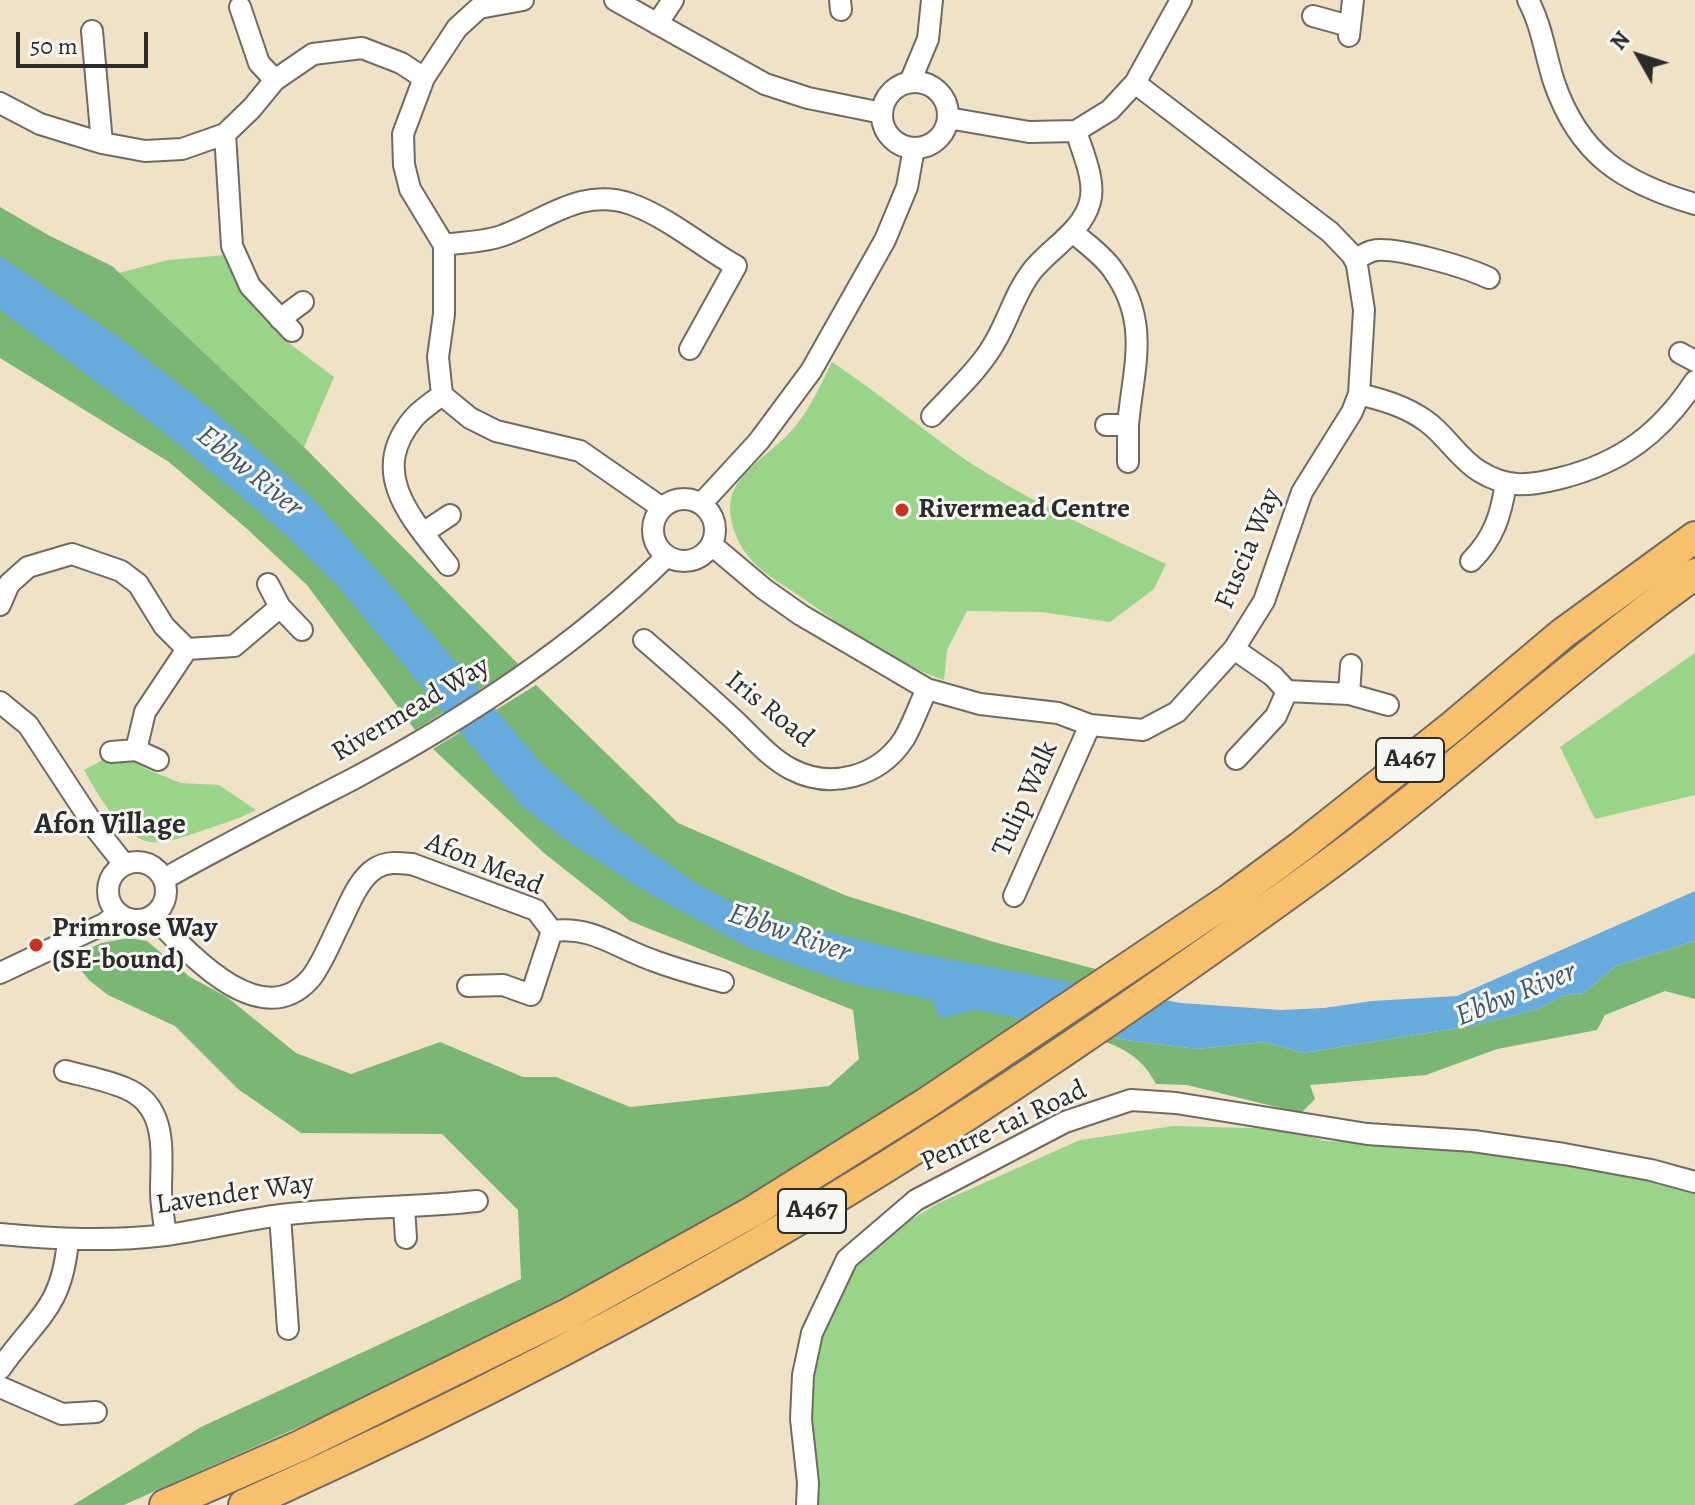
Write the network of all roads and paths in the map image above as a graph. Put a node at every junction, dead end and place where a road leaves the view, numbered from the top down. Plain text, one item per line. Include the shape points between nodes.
1 (523, 0) edge
2 (615, 0) edge
3 (673, 0) edge
4 (932, 0) edge
5 (1181, 0) edge
6 (1353, 0) edge
7 (1528, 0) edge
8 (240, 7) dead end
9 (1313, 16) dead end
10 (657, 24) junction
11 (92, 31) dead end
12 (424, 78) junction
13 (275, 80) junction
14 (910, 82) junction
15 (1135, 83) junction
16 (0, 103) edge
17 (882, 113) junction
18 (948, 118) junction
19 (1076, 131) junction
20 (225, 134) junction
21 (102, 143) junction
22 (914, 148) junction
23 (1695, 204) edge
24 (1073, 232) junction
25 (444, 245) junction
26 (1355, 259) junction
27 (1489, 278) dead end
28 (303, 302) dead end
29 (690, 349) dead end
30 (1695, 381) edge
31 (1359, 394) junction
32 (442, 395) junction
33 (932, 416) dead end
34 (1106, 425) dead end
35 (1128, 425) junction
36 (1128, 462) dead end
37 (1506, 483) junction
38 (702, 503) junction
39 (662, 508) junction
40 (450, 515) dead end
41 (423, 533) junction
42 (1695, 537) edge
43 (713, 546) junction
44 (666, 557) junction
45 (1471, 561) dead end
46 (448, 565) dead end
47 (1695, 574) edge
48 (268, 584) dead end
49 (0, 605) edge
50 (280, 607) junction
51 (302, 630) dead end
52 (644, 640) dead end
53 (187, 649) junction
54 (1234, 649) junction
55 (1351, 665) dead end
56 (927, 689) junction
57 (1287, 691) junction
58 (1349, 694) junction
59 (0, 702) edge
60 (1388, 705) dead end
61 (1090, 725) junction
62 (136, 750) junction
63 (111, 752) dead end
64 (1236, 759) dead end
65 (158, 760) dead end
66 (124, 864) junction
67 (164, 879) junction
68 (1014, 896) dead end
69 (118, 914) junction
70 (153, 916) junction
71 (552, 931) junction
72 (0, 973) edge
73 (723, 982) dead end
74 (468, 986) dead end
75 (65, 1071) dead end
76 (1695, 1182) edge
77 (477, 1201) dead end
78 (404, 1208) junction
79 (280, 1215) junction
80 (0, 1234) edge
81 (166, 1235) junction
82 (406, 1238) dead end
83 (68, 1240) junction
84 (288, 1329) dead end
85 (0, 1369) edge
86 (0, 1387) edge
87 (96, 1412) dead end
88 (165, 1505) edge
89 (244, 1505) edge
90 (807, 1505) edge

1 - 12 street via 479,8 457,28
2 - 10 street
3 - 10 street
4 - 14 street via 928,39
5 - 15 street
6 - 9 street via 1349,31
7 - 23 street via 1553,80 1584,141 1636,183
8 - 13 street via 259,63
10 - 17 street via 765,84
11 - 21 street
12 - 13 street via 362,48 313,54
12 - 25 street via 403,134 404,165 410,189
13 - 20 street
14 - 17 street via 893,89
14 - 18 street via 932,87 943,98
15 - 19 street via 1110,110
15 - 26 street via 1294,203
16 - 21 street via 40,124
17 - 22 street via 887,132
18 - 19 street via 1029,132
18 - 22 street via 939,137
19 - 24 street via 1091,199
20 - 21 street via 182,149 145,151
20 - 28 street via 232,246 250,286 286,325
22 - 38 street via 907,187 885,240 811,371 759,441
24 - 33 street via 1035,267 1019,289 995,344
24 - 35 street via 1111,267 1131,305 1139,349
25 - 29 street via 503,236 565,205 599,198 628,203 736,266
25 - 32 street via 438,357
26 - 27 street via 1374,250 1405,254
26 - 31 street, Fuscia Way via 1364,310
30 - 37 street via 1677,409 1622,455 1553,480 1527,486
31 - 37 street via 1394,403 1428,422 1479,471
31 - 54 street, Fuscia Way via 1302,492 1264,601
32 - 39 street via 496,431 580,451
32 - 41 street via 414,418 394,449 393,480
34 - 35 street
35 - 36 street
37 - 45 street via 1500,519
38 - 39 street via 678,500
38 - 43 street via 714,520
39 - 44 street via 653,534
40 - 41 street
41 - 46 street
42 - 88 main road, A467 via 1562,634 1299,848 925,1104 752,1212 568,1314 300,1446
43 - 44 street via 694,561
43 - 56 street, Fuscia Way via 801,615
44 - 67 street, Rivermead Way via 597,620 510,685 414,744
47 - 89 main road, A467 via 1310,879 1034,1070 843,1193 583,1341
48 - 50 street
49 - 53 street via 9,584 28,567 72,554 121,571 138,584 164,626
50 - 51 street
50 - 53 street via 234,646
52 - 56 street, Iris Road via 767,752 822,781 850,778 889,756 904,739
53 - 62 street via 145,712
54 - 57 street
54 - 61 street, Fuscia Way via 1177,712 1143,730
55 - 58 street
56 - 61 street, Fuscia Way via 980,704 1058,713
57 - 58 street
57 - 64 street via 1276,716
58 - 60 street
59 - 66 street via 28,725
61 - 68 street, Tulip Walk
62 - 63 street
62 - 65 street
66 - 67 street via 145,862
66 - 69 street via 107,890
67 - 70 street via 165,900
69 - 70 street via 134,920
69 - 72 street
70 - 71 street, Afon Mead via 198,963 261,998 284,997 310,979 357,890 375,868 394,862 536,910
71 - 73 street, Afon Mead via 574,928 650,960
71 - 74 street, Afon Mead via 540,1000 503,985
75 - 81 street via 126,1088 151,1109 159,1123
76 - 90 street, Pentre-tai Road via 1564,1154 1367,1134 1176,1103 1131,1100 1065,1122 916,1200 847,1259 812,1333 803,1375
77 - 78 street, Lavender Way
78 - 79 street, Lavender Way
78 - 82 street
79 - 81 street, Lavender Way
79 - 84 street
80 - 83 street, Lavender Way
81 - 83 street, Lavender Way
83 - 85 street via 59,1291
86 - 87 street via 62,1414

